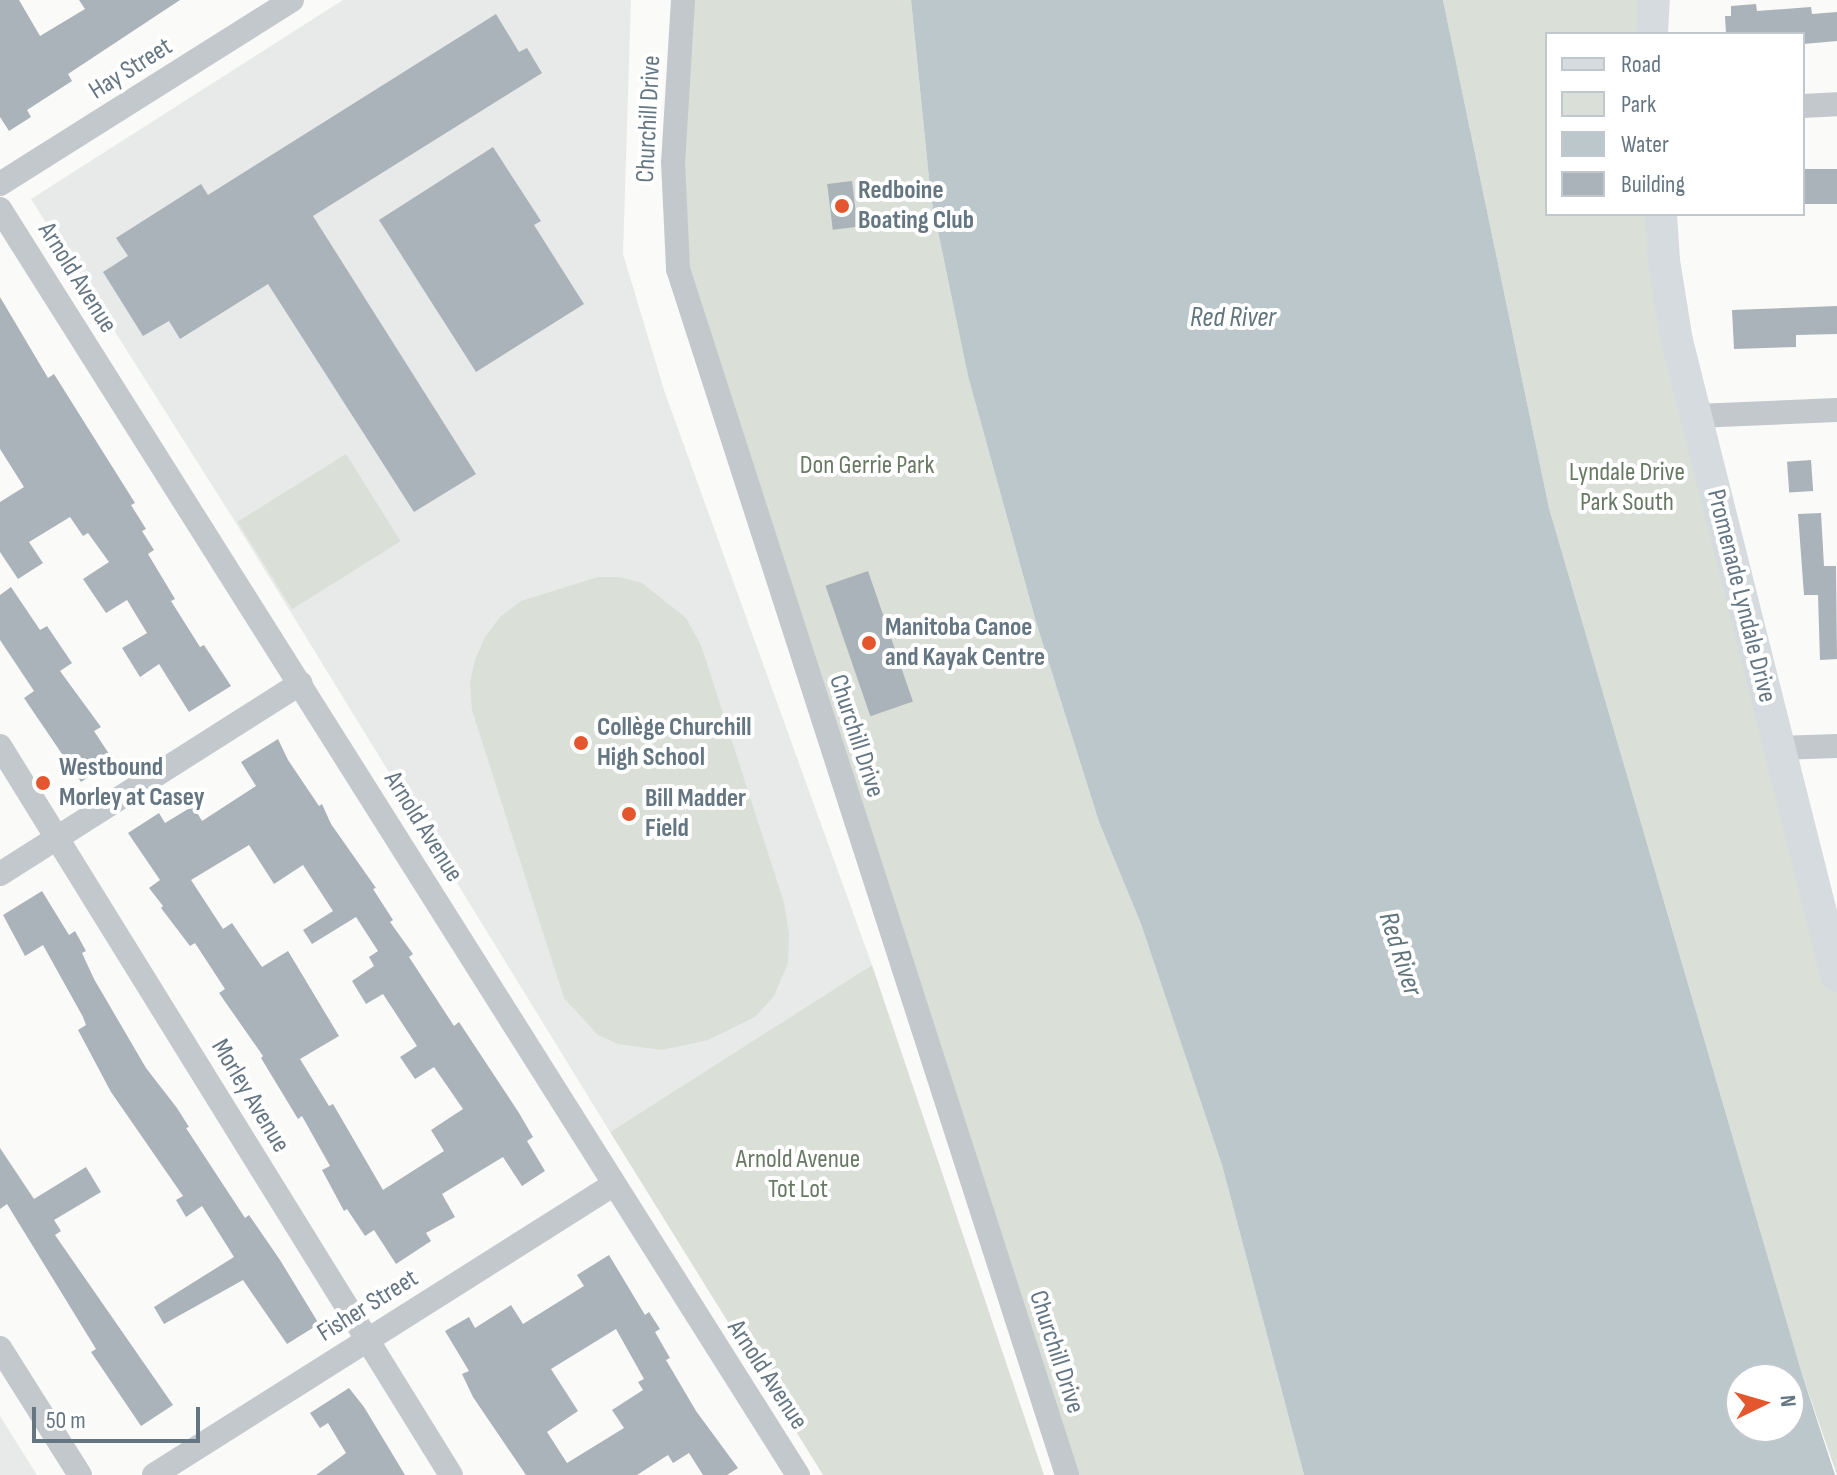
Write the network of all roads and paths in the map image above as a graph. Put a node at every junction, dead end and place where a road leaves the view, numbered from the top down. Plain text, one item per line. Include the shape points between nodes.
1 (292, 0) edge
2 (683, 0) edge
3 (1654, 0) edge
4 (1652, 32) edge
5 (1837, 104) edge
6 (1805, 106) edge
7 (0, 184) edge
8 (0, 209) edge
9 (1661, 216) edge
10 (1837, 410) edge
11 (1696, 416) junction
12 (301, 683) junction
13 (0, 746) edge
14 (1837, 746) edge
15 (1779, 748) junction
16 (58, 837) junction
17 (0, 874) edge
18 (1837, 976) edge
19 (613, 1185) junction
20 (366, 1341) junction
21 (0, 1348) edge
22 (80, 1475) edge
23 (154, 1475) edge
24 (451, 1475) edge
25 (798, 1475) edge
26 (1067, 1475) edge

1 - 7 street, Hay Street
2 - 26 street, Churchill Drive via 673,162 678,269
3 - 4 street
5 - 6 street
8 - 12 street, Arnold Avenue
9 - 11 street, Promenade Lyndale Drive via 1677,341
10 - 11 street
11 - 15 street, Promenade Lyndale Drive
12 - 16 street
12 - 19 street, Arnold Avenue
13 - 16 street, Morley Avenue
14 - 15 street
15 - 18 street, Promenade Lyndale Drive
16 - 17 street
16 - 20 street, Morley Avenue
19 - 20 street, Fisher Street
19 - 25 street, Arnold Avenue
20 - 23 street, Fisher Street
20 - 24 street, Morley Avenue
21 - 22 street

